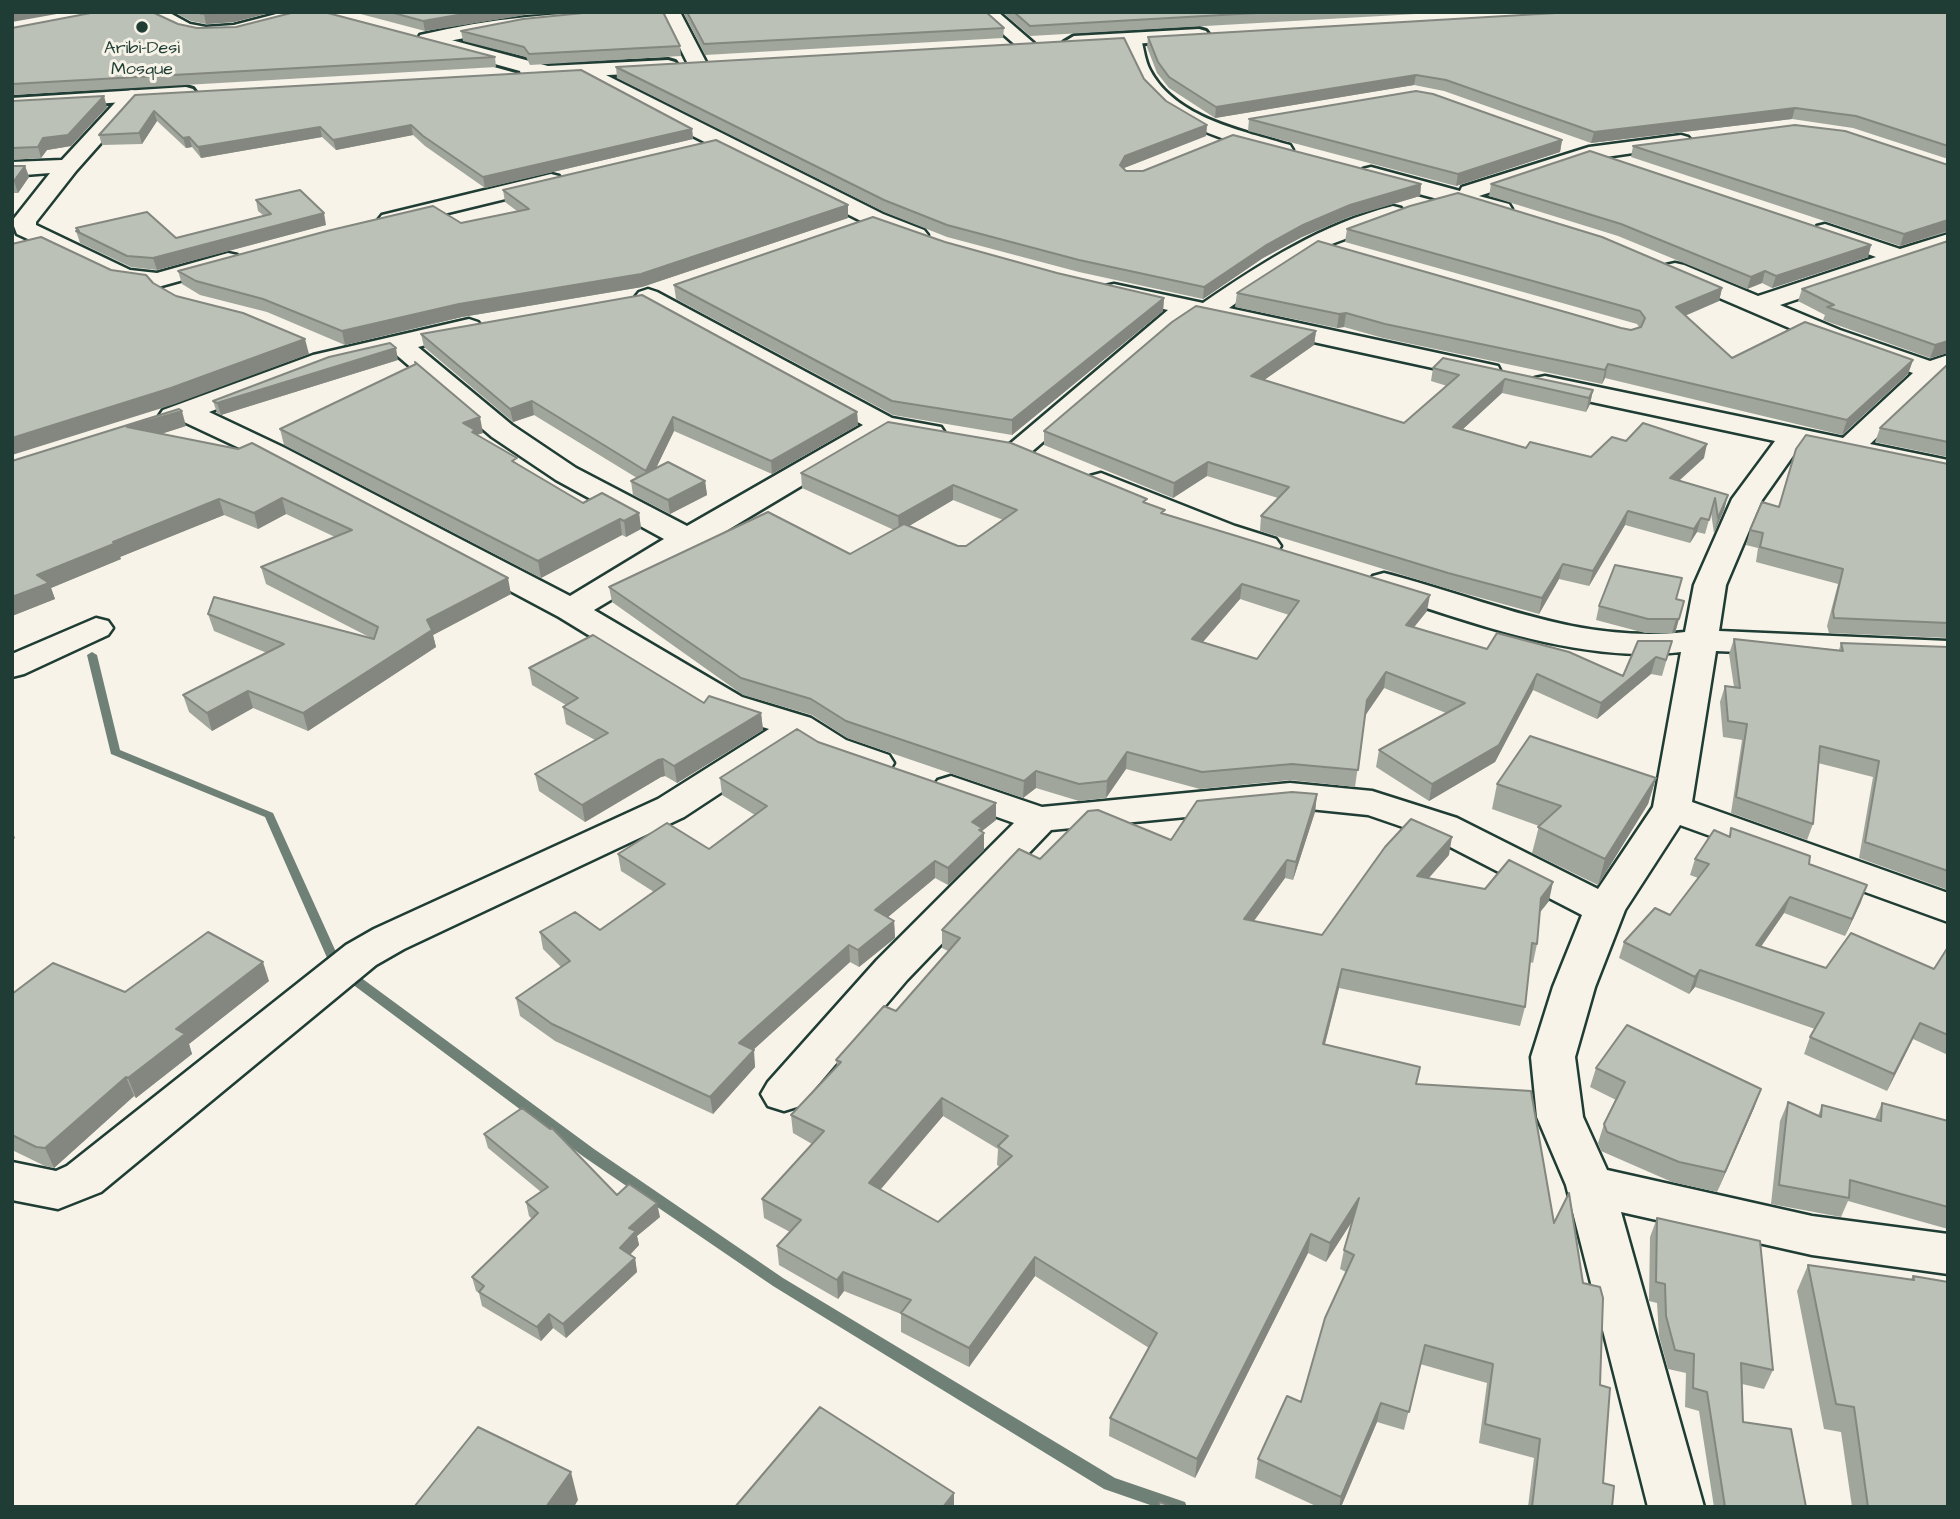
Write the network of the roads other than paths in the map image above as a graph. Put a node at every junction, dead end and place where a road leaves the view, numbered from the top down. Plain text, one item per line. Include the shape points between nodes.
1 (154, 12) edge
2 (306, 12) edge
3 (622, 12) edge
4 (671, 12) edge
5 (987, 12) edge
6 (406, 35) edge
7 (1215, 35) edge
8 (427, 39) junction
9 (1132, 39) junction
10 (1040, 44) junction
11 (1000, 46) edge
12 (704, 64) joint
13 (586, 71) junction
14 (547, 72) junction
15 (491, 76) edge
16 (201, 92) edge
17 (132, 96) junction
18 (12, 104) edge
19 (1552, 139) edge
20 (1697, 139) edge
21 (719, 142) junction
22 (679, 151) edge
23 (1590, 153) junction
24 (1303, 156) edge
25 (68, 166) junction
26 (12, 169) edge
27 (1355, 170) edge
28 (1641, 170) edge
29 (574, 176) edge
30 (1458, 196) junction
31 (1523, 216) edge
32 (875, 219) junction
33 (362, 226) edge
34 (1809, 226) edge
35 (837, 232) edge
36 (1948, 241) edge
37 (1313, 243) junction
38 (938, 244) edge
39 (1351, 254) edge
40 (245, 255) edge
41 (1900, 257) junction
42 (1659, 263) edge
43 (158, 280) junction
44 (686, 284) edge
45 (1087, 285) edge
46 (181, 299) edge
47 (1758, 304) junction
48 (1199, 309) junction
49 (488, 323) edge
50 (304, 340) edge
51 (398, 343) junction
52 (342, 356) junction
53 (1939, 367) edge
54 (186, 411) junction
55 (149, 424) edge
56 (884, 425) junction
57 (1793, 438) junction
58 (1849, 448) junction
59 (1018, 452) junction
60 (1948, 469) edge
61 (687, 539) junction
62 (1290, 554) edge
63 (1356, 575) edge
64 (571, 610) junction
65 (96, 628) dead end
66 (1702, 640) junction
67 (1948, 651) edge
68 (12, 667) edge
69 (798, 726) junction
70 (1672, 808) junction
71 (1040, 819) junction
72 (1948, 908) edge
73 (1605, 909) junction
74 (784, 1094) dead end
75 (12, 1181) edge
76 (1590, 1185) junction
77 (1948, 1254) edge
78 (1676, 1507) edge

1 - 2 street via 205,32
3 - 8 street via 543,17
4 - 12 street
5 - 10 street
6 - 8 main road
7 - 9 main road
8 - 14 main road
9 - 10 main road
9 - 24 street via 1140,69 1152,88 1211,136 1242,128
10 - 11 main road
12 - 13 main road
13 - 14 main road
13 - 21 street
14 - 15 main road
16 - 17 main road
17 - 18 main road
17 - 25 street
19 - 23 street
20 - 23 street
21 - 22 street
21 - 32 street
23 - 28 street
23 - 30 street
25 - 26 street
25 - 43 street via 24,221 25,229 125,278
27 - 30 street
29 - 33 street
30 - 31 street
30 - 37 street via 1399,211
32 - 35 street
32 - 38 street
34 - 41 street
36 - 41 street
37 - 39 street
37 - 48 street
40 - 43 street
41 - 47 street
42 - 47 street
43 - 46 street
44 - 56 street via 634,299
45 - 48 street
47 - 53 street via 1831,336
48 - 57 street
48 - 59 street via 1160,328
49 - 51 street
50 - 52 street
51 - 52 street
51 - 61 street via 502,431 566,474
52 - 54 street
53 - 58 street
54 - 55 street
54 - 64 street
56 - 59 street
56 - 61 street
57 - 58 street
57 - 66 street via 1747,499 1710,585
58 - 60 street
59 - 62 street via 1224,533
61 - 64 street
63 - 66 street via 1536,628 1634,645 1672,646
64 - 69 street via 729,705
65 - 68 street
66 - 67 street
66 - 70 street
69 - 71 street via 833,748
69 - 75 street via 671,808 375,947 84,1179 58,1190
70 - 72 street
70 - 73 street
71 - 73 street via 1290,795 1372,803 1443,827
71 - 74 street via 892,971
73 - 76 street via 1553,1056 1560,1117
76 - 77 street via 1769,1229 1885,1249
76 - 78 street

